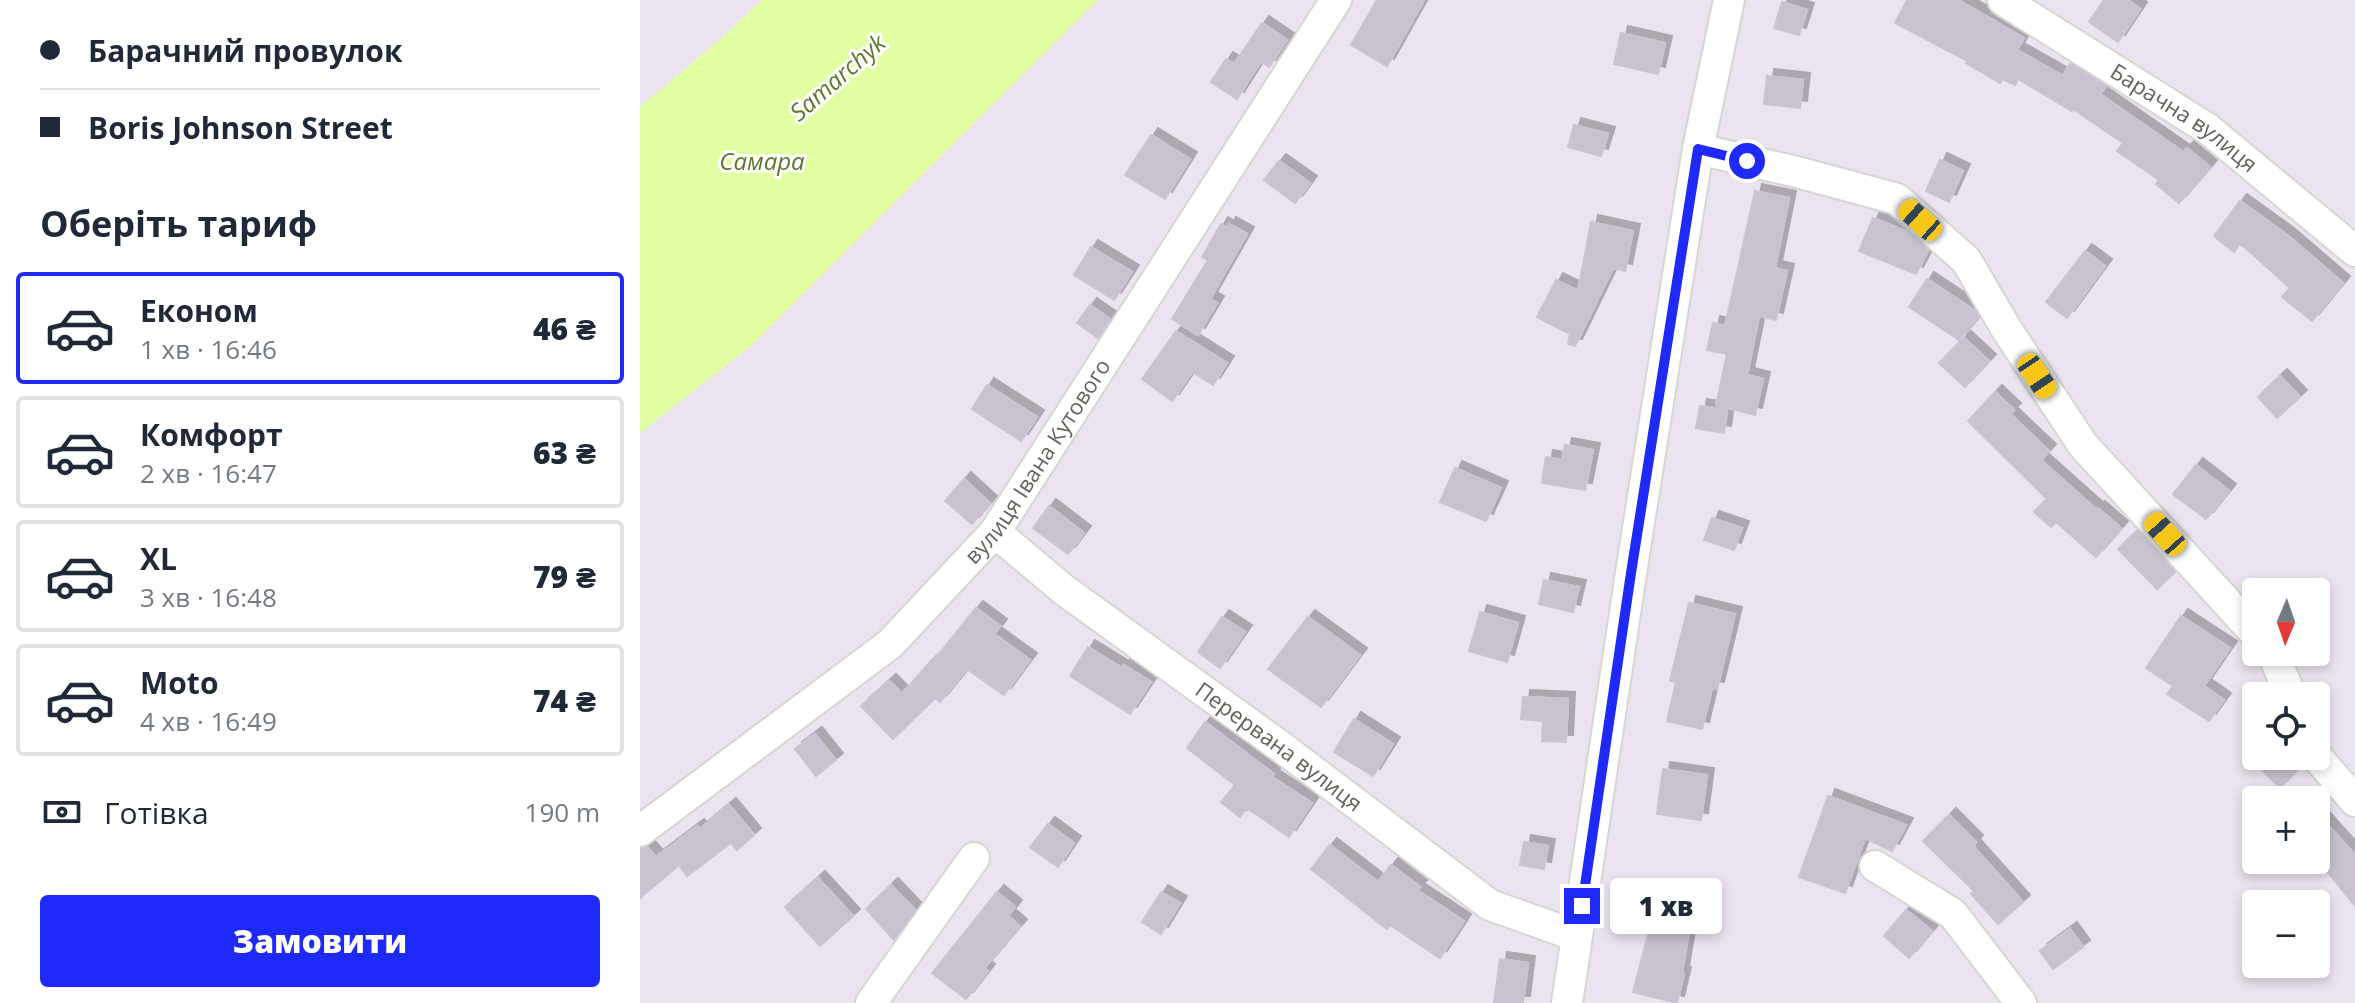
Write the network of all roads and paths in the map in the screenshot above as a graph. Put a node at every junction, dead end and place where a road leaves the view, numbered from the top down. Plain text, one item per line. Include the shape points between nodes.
1 (1336, 0) edge
2 (1729, 0) edge
3 (2003, 0) edge
4 (1698, 149) junction
5 (2355, 251) edge
6 (995, 532) junction
7 (2242, 619) edge
8 (2328, 770) edge
9 (2355, 801) edge
10 (640, 831) edge
11 (974, 858) dead end
12 (1875, 866) dead end
13 (1577, 936) junction
14 (871, 1003) edge
15 (1567, 1003) edge
16 (2021, 1003) edge

1 - 6 street, вулиця Івана Кутового
2 - 4 street
3 - 5 street, Барачна вулиця via 2208,129
4 - 7 street via 1897,199 1966,260 2083,445
4 - 13 street
6 - 10 street, вулиця Івана Кутового via 890,644
6 - 13 street, Перервана вулиця via 1064,590 1490,905
8 - 9 street
11 - 14 street
12 - 16 street via 1953,914
13 - 15 street

